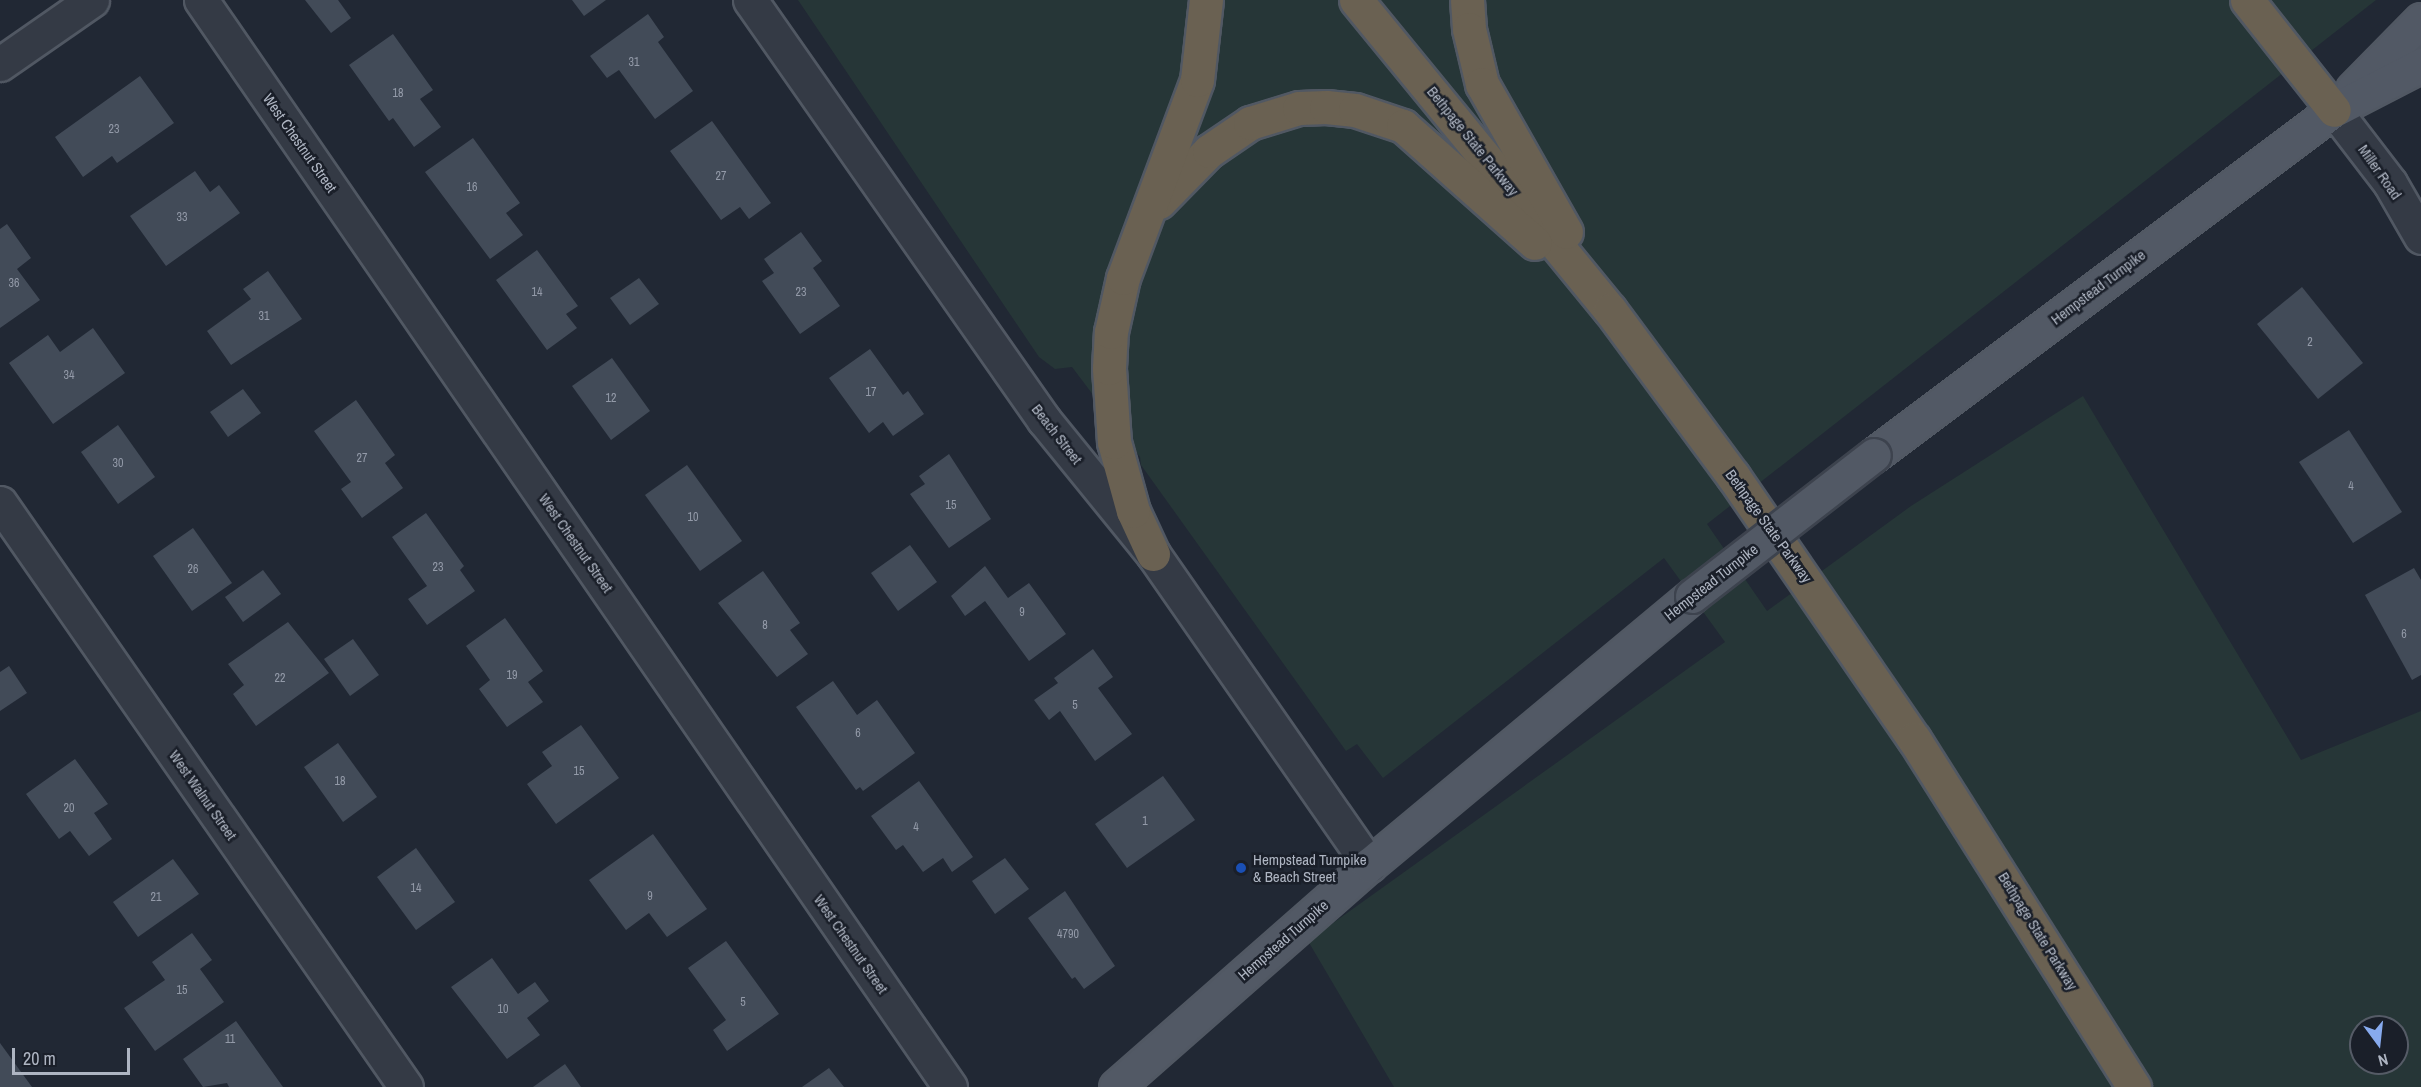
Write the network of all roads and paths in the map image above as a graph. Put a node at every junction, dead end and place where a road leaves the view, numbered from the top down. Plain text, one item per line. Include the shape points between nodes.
1 (92, 0) edge
2 (201, 0) edge
3 (750, 0) edge
4 (1206, 0) edge
5 (1356, 0) edge
6 (1467, 0) edge
7 (2247, 0) edge
8 (2421, 20) edge
9 (0, 64) edge
10 (2421, 65) edge
11 (2334, 110) junction
12 (1151, 211) junction
13 (2421, 237) edge
14 (1610, 310) junction
15 (0, 503) edge
16 (1153, 554) junction
17 (1369, 865) junction
18 (1121, 1085) edge
19 (406, 1087) edge
20 (950, 1087) edge
21 (2134, 1087) edge

1 - 9 street
2 - 20 street, West Chestnut Street
3 - 16 street, Beach Street via 1044,420
4 - 12 highway via 1197,80
5 - 14 highway, Bethpage State Parkway
6 - 14 highway via 1469,29 1482,84
7 - 11 highway
8 - 11 main road, Hempstead Turnpike
10 - 11 main road, Hempstead Turnpike
11 - 13 street, Miller Road via 2390,183
11 - 17 main road, Hempstead Turnpike, bridge via 1874,454 1692,596
12 - 14 highway via 1209,151 1250,123 1299,108 1354,110 1402,126 1430,146
12 - 16 highway via 1135,243 1115,303 1109,368 1114,442 1122,477
14 - 21 highway, Bethpage State Parkway via 1839,627 1996,864
15 - 19 street, West Walnut Street
16 - 17 street, Beach Street
17 - 18 main road, Hempstead Turnpike

